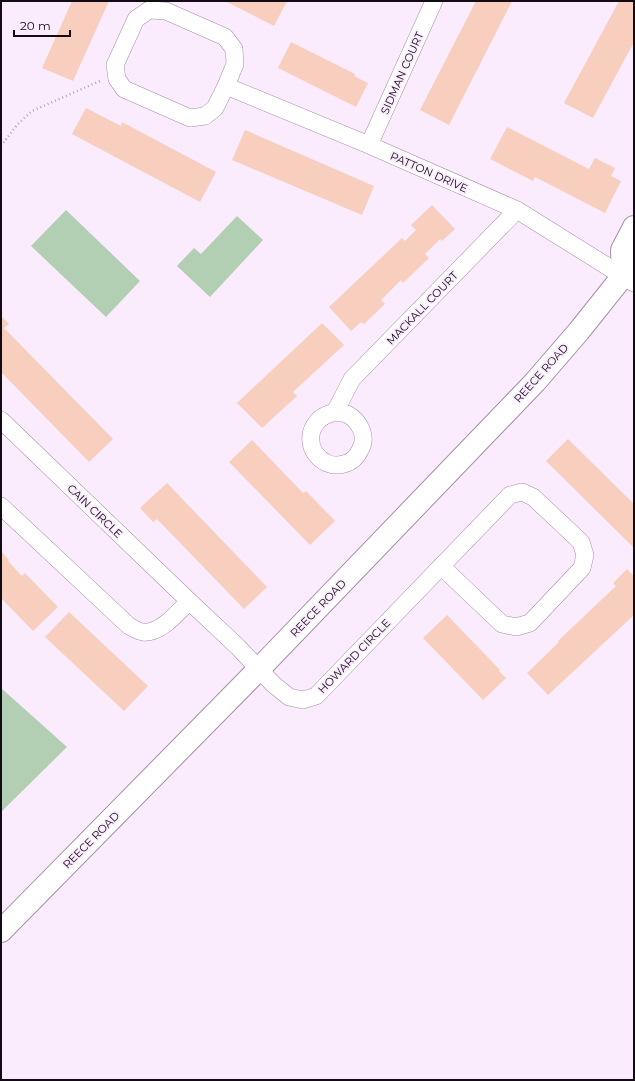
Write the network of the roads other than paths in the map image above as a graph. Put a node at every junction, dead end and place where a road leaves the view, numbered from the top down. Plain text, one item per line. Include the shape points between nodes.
1 (434, 1) edge
2 (226, 86) junction
3 (369, 145) junction
4 (517, 210) junction
5 (634, 227) edge
6 (630, 274) edge
7 (335, 412) dead end
8 (1, 420) edge
9 (1, 506) edge
10 (441, 566) junction
11 (189, 601) junction
12 (259, 669) junction
13 (1, 931) edge

1 - 3 street, SIDMAN COURT
2 - 2 street via 215,108 204,116 190,118 124,89 117,79 115,65 136,19 149,10 166,10 225,37 234,49 236,64
2 - 3 street, PATTON DRIVE
3 - 4 street, PATTON DRIVE
4 - 6 street, PATTON DRIVE
4 - 7 street, MACKALL COURT via 352,379
5 - 6 main road via 622,250
6 - 12 main road, REECE ROAD via 535,382
8 - 11 street, CAIN CIRCLE
9 - 11 street via 129,626 143,632 157,630
10 - 10 street, HOWARD CIRCLE via 510,495 522,492 533,497 581,542 585,555 582,568 530,623 516,627 502,624
10 - 12 street, HOWARD CIRCLE via 316,696 303,700 289,697
11 - 12 street, CAIN CIRCLE
12 - 13 main road, REECE ROAD

